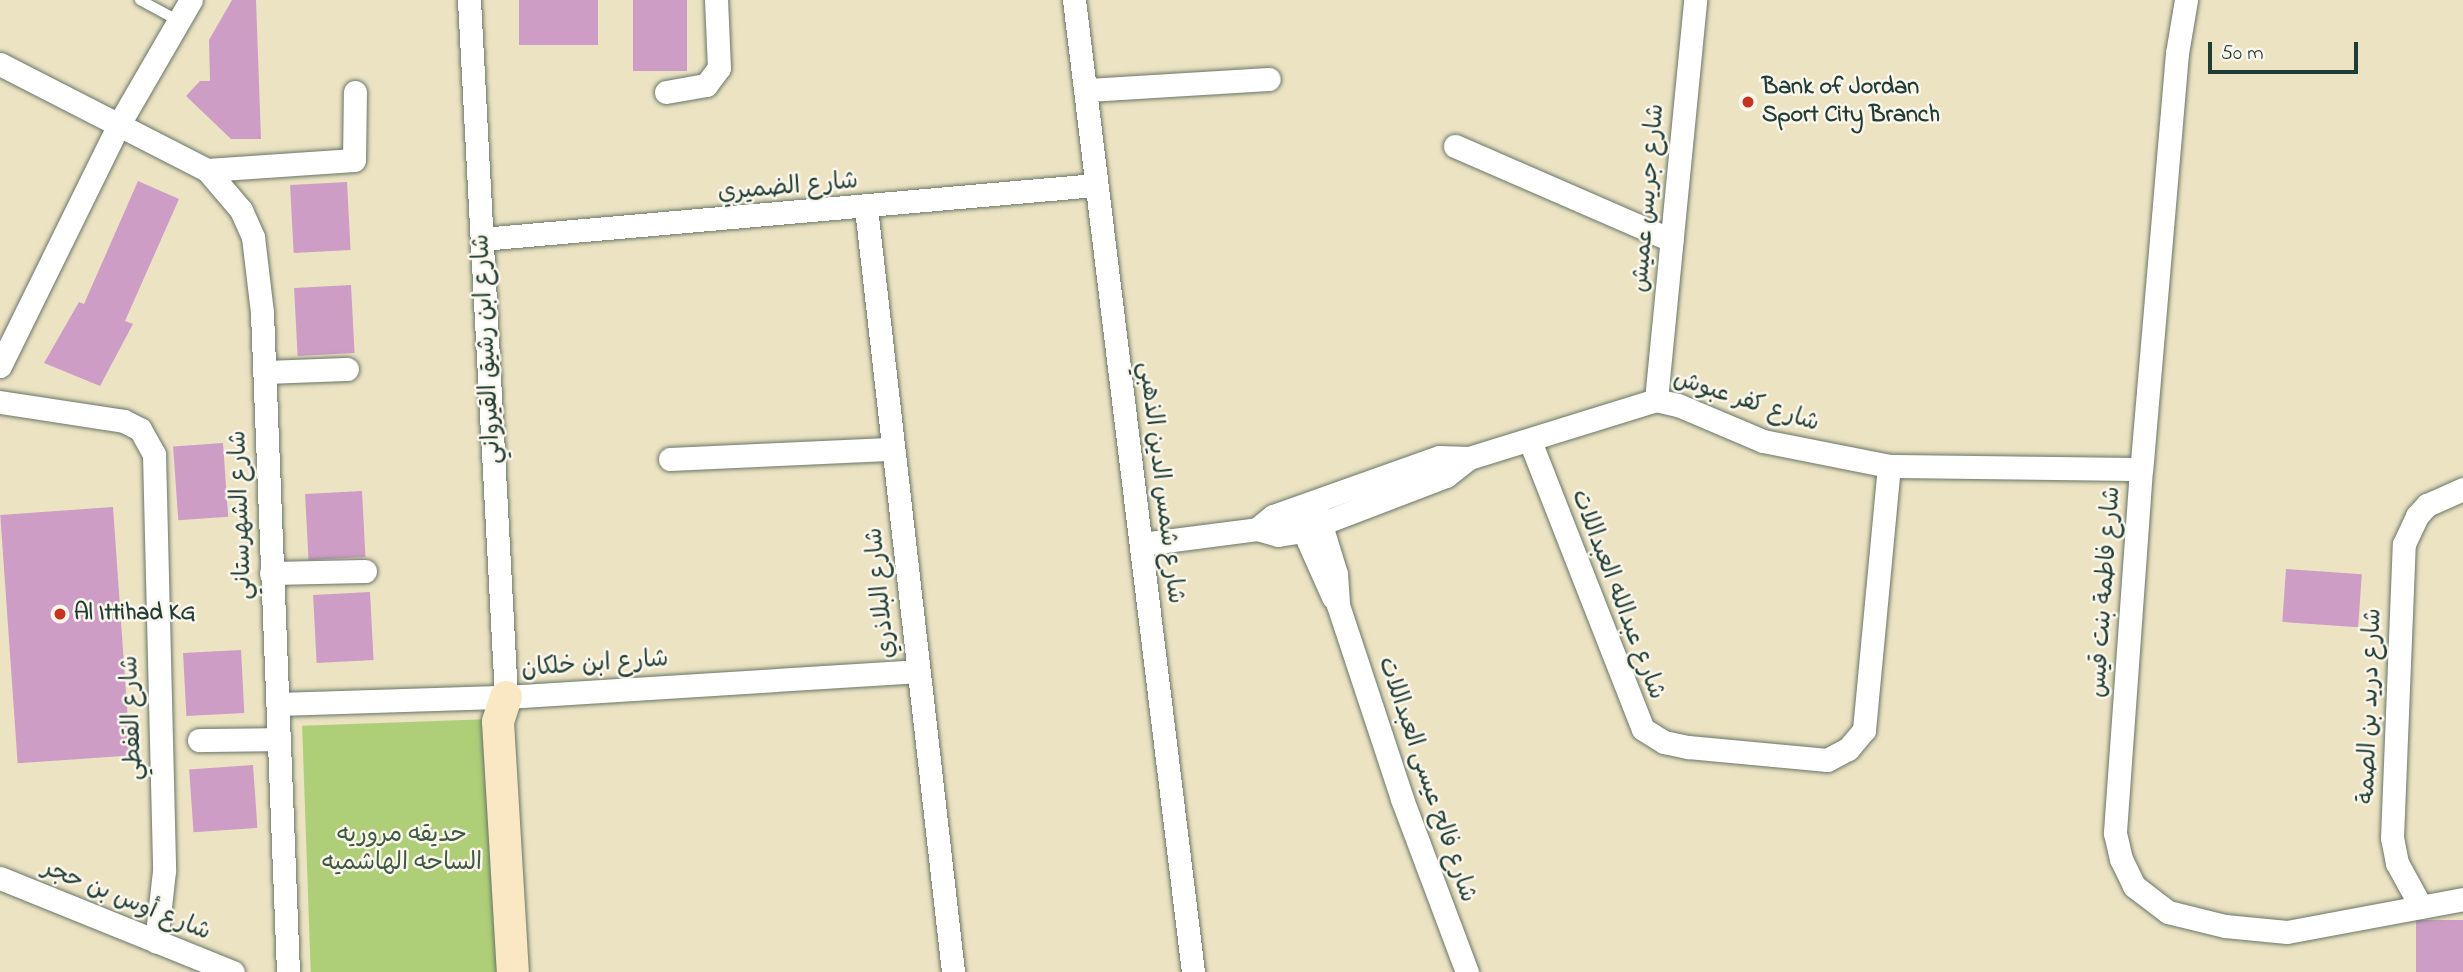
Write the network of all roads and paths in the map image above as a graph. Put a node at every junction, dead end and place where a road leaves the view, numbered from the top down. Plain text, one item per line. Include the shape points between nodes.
1 (140, 0) edge
2 (191, 0) edge
3 (469, 0) edge
4 (716, 0) edge
5 (1074, 0) edge
6 (1695, 0) edge
7 (2186, 0) edge
8 (179, 21) junction
9 (0, 64) edge
10 (1269, 79) dead end
11 (1087, 90) junction
12 (355, 92) dead end
13 (666, 92) dead end
14 (119, 124) junction
15 (1455, 146) dead end
16 (207, 170) junction
17 (1096, 185) junction
18 (866, 208) junction
19 (482, 239) junction
20 (1671, 240) junction
21 (0, 366) edge
22 (347, 369) dead end
23 (264, 372) junction
24 (1656, 400) junction
25 (0, 402) edge
26 (1530, 441) junction
27 (893, 449) junction
28 (670, 459) dead end
29 (1889, 466) junction
30 (2141, 469) junction
31 (2463, 489) edge
32 (1308, 517) junction
33 (1142, 544) junction
34 (365, 571) dead end
35 (271, 573) junction
36 (916, 671) junction
37 (506, 697) junction
38 (278, 704) junction
39 (279, 739) junction
40 (199, 740) dead end
41 (0, 878) edge
42 (2463, 899) edge
43 (2420, 905) junction
44 (156, 942) junction
45 (191, 965) edge
46 (233, 972) edge
47 (288, 972) edge
48 (513, 972) edge
49 (530, 972) edge
50 (953, 972) edge
51 (1193, 972) edge
52 (1467, 972) edge

1 - 8 lane
2 - 8 street
3 - 19 street, شارع ابن رشيق القيرواني
4 - 13 street via 719,68 706,85
5 - 11 street, شارع شمس الدين الذهبي
6 - 20 street, شارع جريس عميش
7 - 30 street, شارع فاطمة بنت قيس via 2177,53
8 - 14 street
9 - 14 street, شارع الشهرستاني
10 - 11 street
11 - 17 street, شارع شمس الدين الذهبي
12 - 16 street via 354,159
14 - 16 street, شارع الشهرستاني
14 - 21 street
15 - 20 street
16 - 23 street, شارع الشهرستاني via 241,210 253,237
17 - 18 street, شارع الضميري
17 - 33 street, شارع شمس الدين الذهبي
18 - 19 street, شارع الضميري
18 - 27 street, شارع البلاذري
19 - 37 street, شارع ابن رشيق القيرواني
20 - 24 street, شارع جريس عميش
22 - 23 street
23 - 35 street, شارع الشهرستاني
24 - 26 street, شارع كفر عبوش
24 - 29 street, شارع كفر عبوش via 1763,441
25 - 44 street, شارع القفطي via 124,421 140,429 154,454 164,871
26 - 29 street, شارع عبدالله العبداللات via 1643,729 1664,742 1688,747 1827,760 1848,749 1864,730
26 - 32 street, شارع كفر عبوش via 1469,458 1439,457
27 - 28 street
27 - 36 street, شارع البلاذري
29 - 30 street, شارع كفر عبوش
30 - 43 street, شارع فاطمة بنت قيس via 2115,833 2134,886 2168,912 2225,926 2287,932 2357,922
31 - 43 street, شارع دريد بن الصمة via 2427,505 2404,544 2392,838 2397,863
32 - 33 street, شارع كفر عبوش via 1273,516 1257,529
32 - 52 street, شارع فالح عيسى العبداللات via 1402,799
33 - 51 street, شارع شمس الدين الذهبي
34 - 35 street
35 - 38 street, شارع الشهرستاني
36 - 37 street, شارع ابن خلكان
36 - 50 street, شارع البلاذري
37 - 38 street, شارع ابن خلكان
37 - 48 main road, شارع ابن رشيق القيرواني via 498,722
37 - 49 main road, شارع ابن رشيق القيرواني via 512,715
38 - 39 street, شارع الشهرستاني
39 - 40 street
39 - 47 street, شارع الشهرستاني
41 - 44 street, شارع أوس بن حجر
42 - 43 street
44 - 45 street, شارع أوس بن حجر
45 - 46 street, شارع أوس بن حجر

